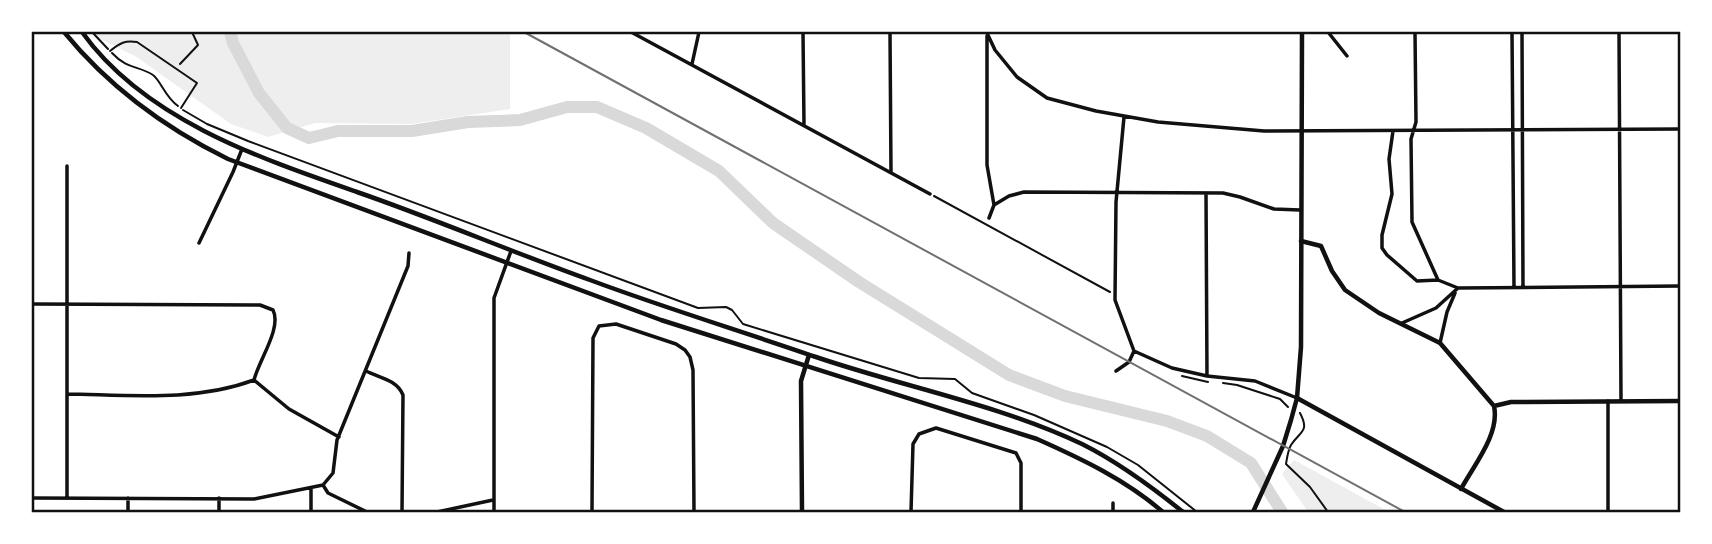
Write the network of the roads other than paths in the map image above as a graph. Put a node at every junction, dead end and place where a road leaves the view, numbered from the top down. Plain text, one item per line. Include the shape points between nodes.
1 (64, 32) edge
2 (82, 32) edge
3 (631, 32) edge
4 (699, 32) edge
5 (803, 32) edge
6 (890, 32) edge
7 (987, 32) edge
8 (1301, 32) edge
9 (1328, 32) edge
10 (1415, 32) edge
11 (1513, 32) edge
12 (1522, 32) edge
13 (1619, 32) edge
14 (110, 51) road end
15 (1347, 56) dead end
16 (692, 64) junction
17 (181, 108) road end
18 (1124, 117) junction
19 (804, 125) junction
20 (1681, 129) edge
21 (1619, 130) junction
22 (1394, 131) junction
23 (1413, 131) junction
24 (1513, 131) junction
25 (1522, 131) junction
26 (1300, 132) junction
27 (242, 149) junction
28 (237, 162) junction
29 (67, 166) dead end
30 (891, 173) junction
31 (1117, 192) junction
32 (1206, 193) junction
33 (930, 194) road end
34 (994, 205) junction
35 (1300, 210) junction
36 (989, 218) dead end
37 (1301, 241) junction
38 (199, 243) dead end
39 (511, 251) junction
40 (409, 253) dead end
41 (506, 264) junction
42 (1438, 281) junction
43 (1681, 286) edge
44 (1514, 287) junction
45 (1523, 287) junction
46 (1620, 287) junction
47 (1458, 288) junction
48 (67, 303) junction
49 (32, 304) edge
50 (1402, 323) junction
51 (1440, 343) junction
52 (1134, 351) junction
53 (809, 355) junction
54 (806, 367) junction
55 (366, 371) junction
56 (1116, 371) dead end
57 (1207, 376) junction
58 (254, 380) junction
59 (67, 394) junction
60 (1297, 398) junction
61 (1608, 401) junction
62 (1621, 401) junction
63 (1681, 401) edge
64 (1493, 406) junction
65 (339, 437) junction
66 (323, 485) junction
67 (311, 489) junction
68 (1461, 489) junction
69 (67, 497) junction
70 (32, 498) edge
71 (128, 498) junction
72 (219, 498) junction
73 (494, 500) junction
74 (1114, 503) dead end
75 (128, 513) edge
76 (219, 513) edge
77 (311, 513) edge
78 (367, 513) edge
79 (402, 513) edge
80 (437, 513) edge
81 (494, 513) edge
82 (592, 513) edge
83 (694, 513) edge
84 (802, 513) edge
85 (911, 513) edge
86 (1021, 513) edge
87 (1113, 513) edge
88 (1164, 513) edge
89 (1183, 513) edge
90 (1253, 513) edge
91 (1504, 513) edge
92 (1608, 513) edge

1 - 28 main road via 94,66 158,120
2 - 27 main road via 114,68 158,103
3 - 16 street
4 - 16 street
5 - 19 street
6 - 30 street
7 - 18 street via 995,50 1032,90 1059,103
7 - 34 street via 987,165
8 - 26 main road
9 - 15 street
10 - 23 street
11 - 24 street
12 - 25 street
13 - 21 street
14 - 17 lane via 127,40 138,42 197,83
16 - 19 street
18 - 26 street via 1217,129
18 - 31 street
19 - 30 street
20 - 21 street
21 - 25 street
21 - 46 street
22 - 23 street
22 - 26 street
22 - 42 street via 1389,159 1392,194 1382,248 1417,281
23 - 24 street
23 - 42 street via 1412,222
24 - 25 street
24 - 44 street
25 - 45 street
26 - 35 main road
27 - 28 street
27 - 39 main road
28 - 38 street
28 - 41 main road
29 - 48 street
30 - 33 street
31 - 32 street
31 - 34 street via 1024,192
31 - 52 street via 1116,303
32 - 35 street via 1240,197 1274,209
32 - 57 street
34 - 36 street
35 - 37 main road
37 - 50 main road via 1321,246 1345,290
37 - 60 main road
39 - 41 street
39 - 53 main road
40 - 55 street via 408,266
41 - 54 main road
41 - 73 street via 494,298
42 - 47 street
43 - 46 street
44 - 45 street
44 - 47 street
45 - 46 street
46 - 62 street
47 - 50 street via 1436,308
47 - 51 street
48 - 49 street
48 - 58 street via 260,305 273,310 275,326
48 - 59 street
50 - 51 main road
51 - 64 main road
52 - 56 street via 1129,362
52 - 57 street via 1172,368
53 - 54 main road
53 - 89 main road via 1065,437 1122,468
54 - 84 main road via 801,381
54 - 88 main road via 1037,439 1098,468
55 - 65 street
55 - 79 street via 399,386 403,395
57 - 60 street via 1255,382
58 - 59 street via 192,394
58 - 65 street via 289,409
59 - 69 street
60 - 68 main road
60 - 90 main road via 1283,446
61 - 62 main road
61 - 64 main road
61 - 92 street
62 - 63 main road
64 - 68 main road via 1494,428
65 - 66 street via 333,473
66 - 67 street
66 - 78 street via 328,493
67 - 72 street via 263,498
67 - 77 street
68 - 91 main road
69 - 70 street
69 - 71 street
71 - 72 street
71 - 75 street
72 - 76 street
73 - 80 street
73 - 81 street
74 - 87 street
82 - 83 street via 593,338 599,326 612,323 680,346 692,362
85 - 86 street via 911,451 914,441 930,428 1011,450 1021,463

